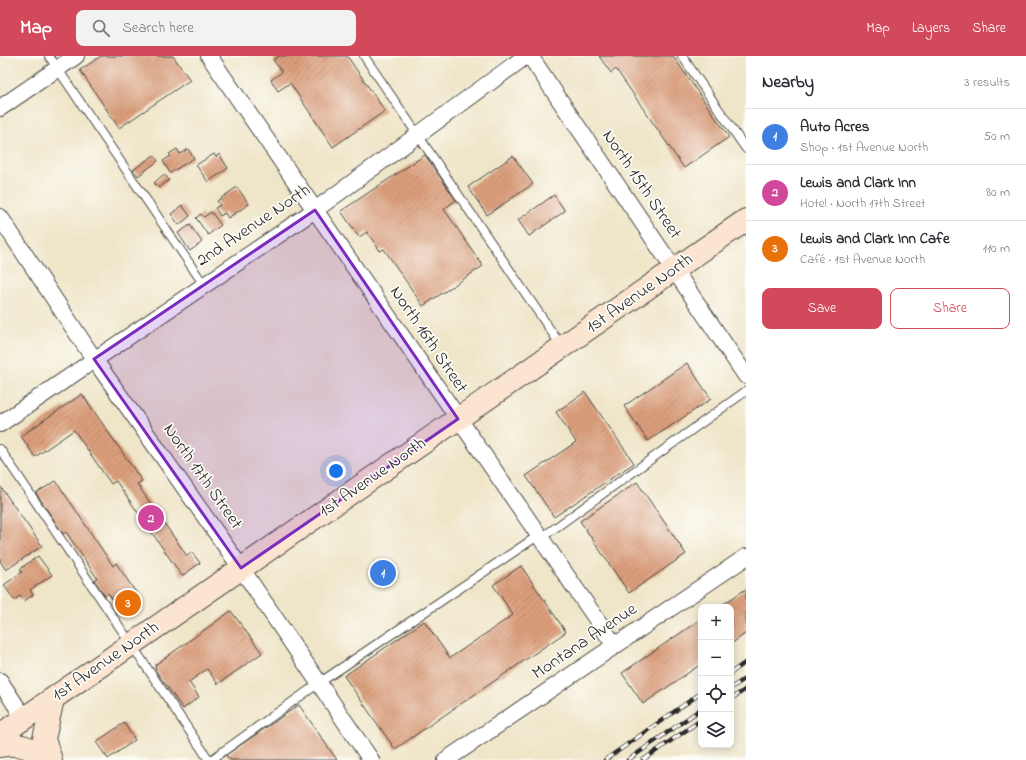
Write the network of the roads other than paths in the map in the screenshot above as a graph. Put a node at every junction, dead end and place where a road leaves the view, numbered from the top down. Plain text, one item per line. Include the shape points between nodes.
1 (76, 56) edge
2 (210, 56) edge
3 (364, 56) edge
4 (526, 56) edge
5 (530, 56) edge
6 (682, 56) edge
7 (53, 62) edge
8 (0, 108) edge
9 (418, 135) junction
10 (746, 149) edge
11 (315, 210) junction
12 (0, 218) edge
13 (746, 220) edge
14 (674, 270) junction
15 (204, 285) junction
16 (562, 347) junction
17 (94, 360) junction
18 (746, 376) edge
19 (746, 391) edge
20 (458, 419) junction
21 (0, 424) edge
22 (0, 449) edge
23 (540, 537) junction
24 (746, 557) edge
25 (241, 568) junction
26 (131, 645) junction
27 (615, 646) junction
28 (0, 681) edge
29 (319, 683) junction
30 (53, 699) junction
31 (24, 718) junction
32 (0, 735) edge
33 (0, 746) edge
34 (48, 760) edge
35 (51, 760) edge
36 (210, 760) edge
37 (371, 760) edge
38 (446, 760) edge

1 - 7 street
2 - 11 street, North 16th Street
3 - 9 lane
4 - 9 street, 2nd Avenue North
5 - 14 street, North 15th Street
6 - 10 lane
7 - 8 street
7 - 15 lane
9 - 11 street, 2nd Avenue North
9 - 16 lane
11 - 15 street, 2nd Avenue North
11 - 20 street, North 16th Street
12 - 17 street, North 17th Street
13 - 14 main road, 1st Avenue North
14 - 16 main road, 1st Avenue North
14 - 18 street, North 15th Street
15 - 17 street, 2nd Avenue North
16 - 20 main road, 1st Avenue North
17 - 21 street, 2nd Avenue North
17 - 25 street, North 17th Street
19 - 23 lane
20 - 23 street, North 16th Street
20 - 25 main road, 1st Avenue North
22 - 26 lane
23 - 27 street, North 16th Street
23 - 29 lane
24 - 27 street, Montana Avenue
25 - 26 main road, 1st Avenue North
25 - 29 street, North 17th Street
26 - 30 main road, 1st Avenue North
26 - 36 lane
27 - 38 street, Montana Avenue
28 - 31 street
29 - 36 lane
29 - 37 street, North 17th Street
30 - 31 main road, 1st Avenue North
30 - 35 main road via 44,740
31 - 32 main road, 1st Avenue North
33 - 34 main road via 22,745

